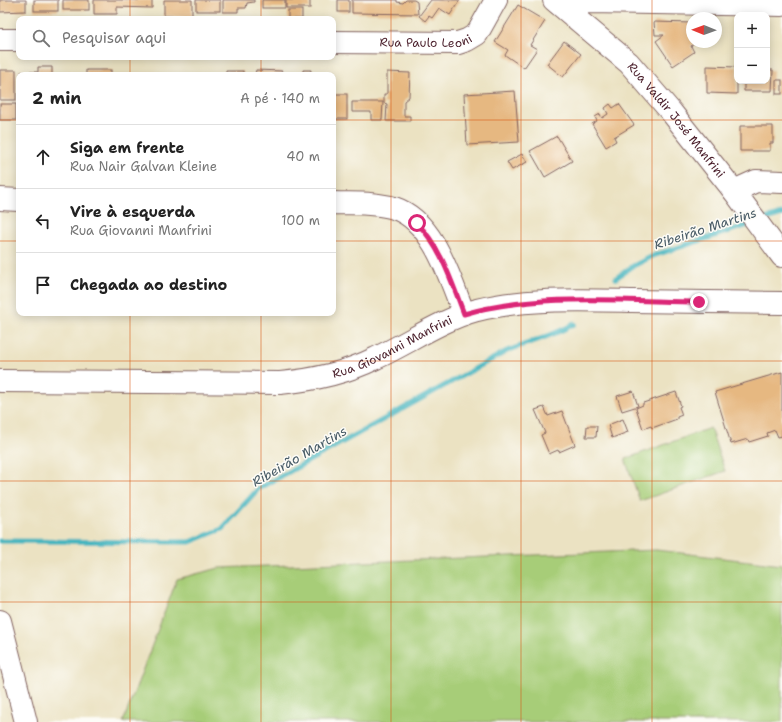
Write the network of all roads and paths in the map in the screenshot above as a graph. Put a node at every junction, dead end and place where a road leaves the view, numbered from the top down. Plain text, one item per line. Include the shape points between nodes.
1 (496, 0) edge
2 (556, 1) edge
3 (782, 4) edge
4 (0, 40) edge
5 (16, 40) edge
6 (336, 42) edge
7 (782, 182) edge
8 (734, 191) junction
9 (0, 199) edge
10 (16, 200) edge
11 (336, 203) edge
12 (782, 256) edge
13 (782, 303) edge
14 (464, 314) junction
15 (0, 381) edge
16 (0, 621) edge
17 (26, 722) edge

1 - 6 street, Rua Paulo Leoni via 477,34 458,43
2 - 3 street
2 - 8 street, Rua Valdir José Manfrini via 629,63
4 - 5 street
7 - 8 street via 756,181
8 - 12 street, Rua Valdir José Manfrini
9 - 10 street
11 - 14 street via 382,205 406,214 417,223 425,230 439,255
13 - 14 street, Rua Giovanni Manfrini via 564,301 495,306
14 - 15 street, Rua Giovanni Manfrini via 365,364 340,373 297,382
16 - 17 street

